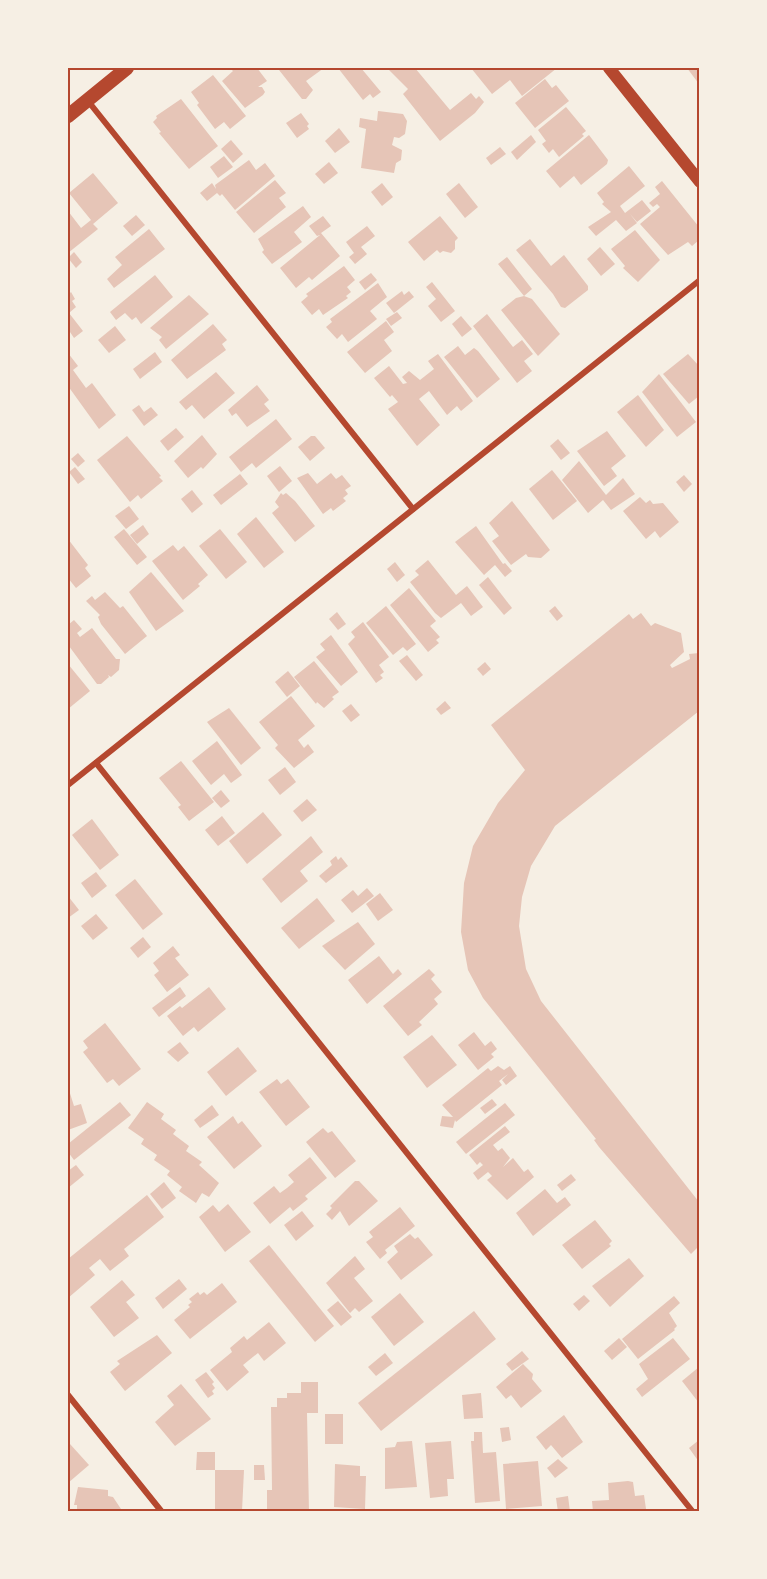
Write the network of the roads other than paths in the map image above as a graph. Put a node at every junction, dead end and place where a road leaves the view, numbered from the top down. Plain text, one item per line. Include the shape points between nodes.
1 (127, 68) edge
2 (609, 68) edge
3 (87, 100) junction
4 (68, 116) edge
5 (699, 182) edge
6 (699, 280) edge
7 (413, 509) junction
8 (96, 764) junction
9 (68, 785) edge
10 (68, 1395) edge
11 (162, 1512) edge
12 (693, 1512) edge

1 - 3 main road
2 - 5 main road
3 - 4 main road
3 - 7 street
6 - 7 street
7 - 8 street
8 - 9 street
8 - 12 street
10 - 11 street

